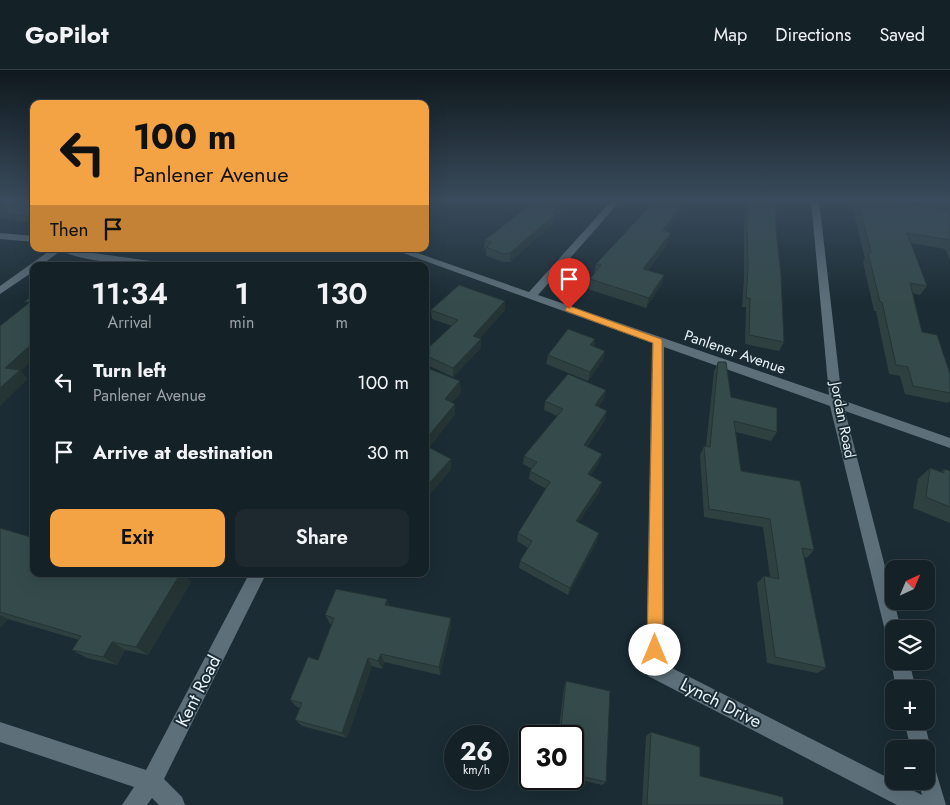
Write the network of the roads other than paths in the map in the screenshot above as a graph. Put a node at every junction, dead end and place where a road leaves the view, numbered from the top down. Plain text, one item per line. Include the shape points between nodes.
1 (586, 234) edge
2 (819, 234) edge
3 (0, 236) edge
4 (30, 240) edge
5 (54, 252) edge
6 (72, 252) edge
7 (404, 252) edge
8 (40, 262) edge
9 (136, 262) edge
10 (423, 262) edge
11 (429, 264) edge
12 (30, 269) edge
13 (0, 291) edge
14 (531, 296) junction
15 (658, 341) junction
16 (836, 403) junction
17 (950, 443) edge
18 (256, 577) edge
19 (890, 620) edge
20 (0, 732) edge
21 (151, 782) junction
22 (931, 790) edge
23 (133, 805) edge
24 (174, 805) edge
25 (919, 805) edge
26 (935, 805) edge

1 - 14 street
2 - 16 street, Jordan Road
3 - 4 street
5 - 8 street
6 - 9 street
7 - 10 street, Panlener Avenue
11 - 14 street, Panlener Avenue
12 - 13 street
14 - 15 street, Panlener Avenue
15 - 16 street, Panlener Avenue
15 - 25 street, Lynch Drive via 655,669
16 - 17 street, Panlener Avenue
16 - 19 street, Jordan Road
18 - 21 street, Kent Road
20 - 21 street
21 - 23 street, Kent Road
21 - 24 street
22 - 26 street

